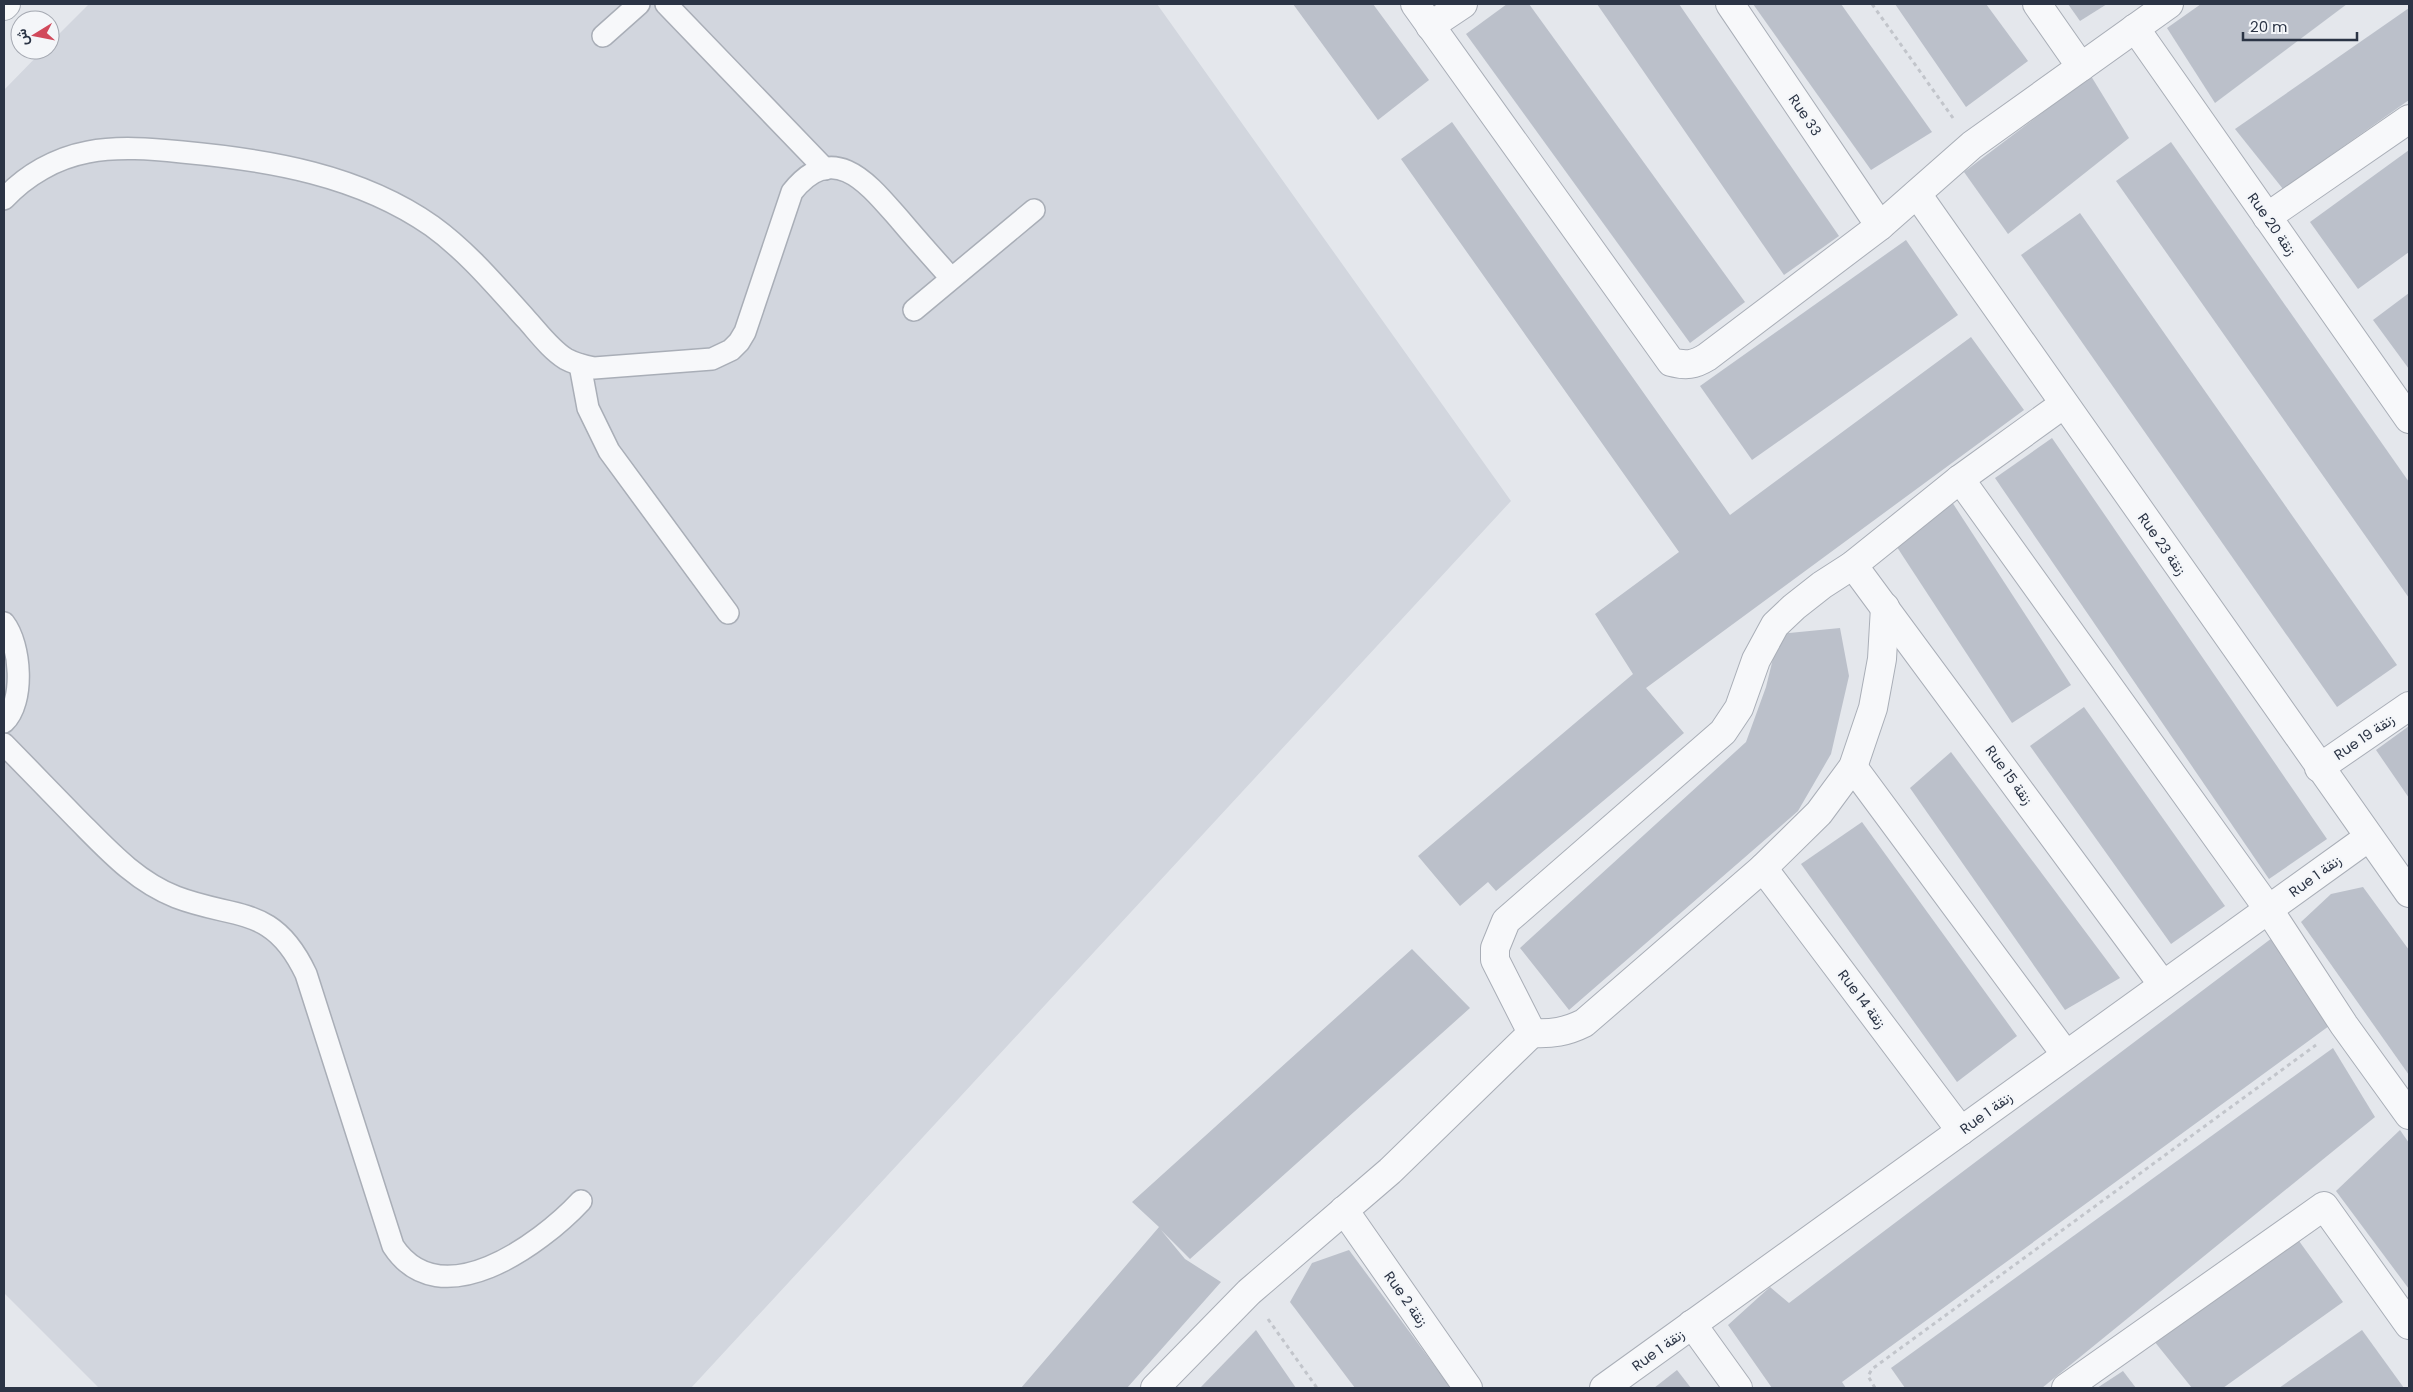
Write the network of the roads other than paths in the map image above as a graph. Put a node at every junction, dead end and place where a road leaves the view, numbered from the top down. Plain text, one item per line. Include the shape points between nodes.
1 (639, 4) edge
2 (666, 4) edge
3 (1415, 4) edge
4 (1463, 4) edge
5 (1730, 4) edge
6 (2037, 4) edge
7 (2169, 4) edge
8 (1430, 26) junction
9 (2135, 28) junction
10 (603, 36) dead end
11 (2081, 67) junction
12 (2409, 119) edge
13 (825, 169) junction
14 (1917, 194) junction
15 (4, 199) edge
16 (1034, 210) dead end
17 (2267, 217) junction
18 (1880, 226) junction
19 (951, 278) junction
20 (914, 310) dead end
21 (580, 365) junction
22 (2064, 404) junction
23 (2408, 416) edge
24 (1960, 479) junction
25 (1853, 565) junction
26 (1886, 607) junction
27 (728, 613) dead end
28 (4, 623) edge
29 (2409, 706) edge
30 (4, 722) edge
31 (4, 744) edge
32 (1853, 768) junction
33 (2319, 768) junction
34 (2368, 837) junction
35 (1763, 868) junction
36 (2409, 893) edge
37 (2269, 910) junction
38 (2163, 985) junction
39 (1532, 1033) junction
40 (2066, 1055) junction
41 (2409, 1115) edge
42 (1961, 1131) junction
43 (581, 1201) dead end
44 (1344, 1210) junction
45 (1692, 1324) junction
46 (2409, 1325) edge
47 (1164, 1385) edge
48 (1468, 1388) edge
49 (1604, 1388) edge
50 (1738, 1388) edge
51 (2066, 1388) edge

1 - 10 lane
2 - 13 lane
3 - 8 street
4 - 8 street
5 - 18 street, Rue 33
6 - 11 street
7 - 9 street
8 - 18 street via 1671,362 1695,364 1707,357
9 - 11 street
9 - 17 street, Rue 20 زنقة
11 - 14 street via 1972,145
12 - 17 street
13 - 19 lane via 848,170 868,182
13 - 21 lane via 801,181 792,192 745,332 731,350 712,360 609,368
14 - 18 street
14 - 22 street, Rue 23 زنقة
15 - 21 lane via 28,177 47,166 90,151 150,149 193,153 316,174 378,195 432,227 478,266 554,350
16 - 19 lane
17 - 23 street, Rue 20 زنقة
19 - 20 lane
21 - 27 lane via 588,408 609,451
22 - 24 street
22 - 33 street, Rue 23 زنقة
24 - 25 street
24 - 37 street
25 - 26 street, Rue 15 زنقة
25 - 39 street via 1822,585 1775,625 1756,660 1739,708 1723,732 1506,921 1495,960
26 - 32 street via 1882,659 1873,708
26 - 38 street, Rue 15 زنقة
28 - 30 lane via 18,668 14,702
29 - 33 street, Rue 19 زنقة
31 - 43 lane via 120,863 175,897 254,918 286,941 298,956 393,1246 412,1268 440,1278 455,1277 489,1266 542,1237
32 - 35 street via 1819,813
32 - 40 street
33 - 34 street, Rue 23 زنقة
34 - 36 street, Rue 23 زنقة
34 - 37 street, Rue 1 زنقة
35 - 39 street via 1584,1023 1569,1031
35 - 42 street, Rue 14 زنقة
37 - 38 street, Rue 1 زنقة
37 - 41 street via 2344,1025
38 - 40 street, Rue 1 زنقة
39 - 44 street via 1390,1172
40 - 42 street, Rue 1 زنقة
42 - 45 street, Rue 1 زنقة
44 - 47 street via 1249,1292
44 - 48 street, Rue 2 زنقة
45 - 49 street, Rue 1 زنقة
45 - 50 street
46 - 51 street via 2324,1206

